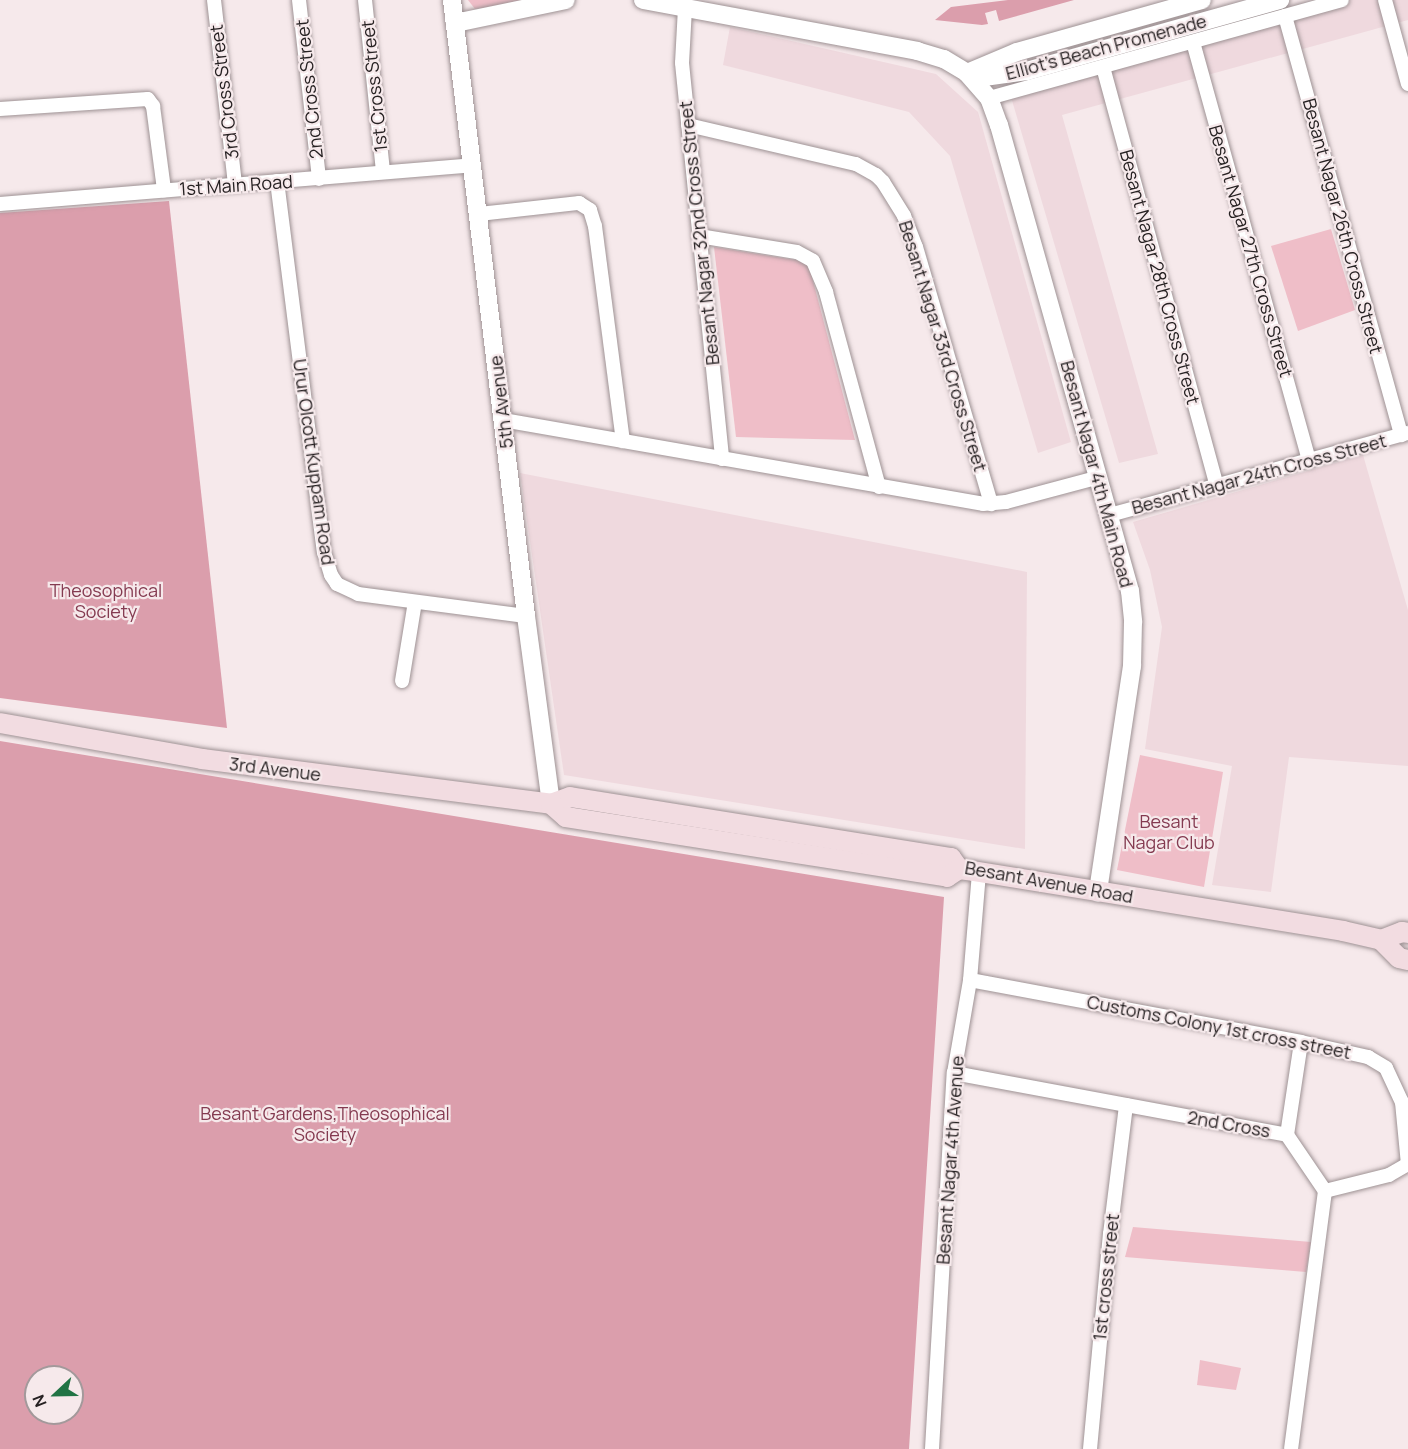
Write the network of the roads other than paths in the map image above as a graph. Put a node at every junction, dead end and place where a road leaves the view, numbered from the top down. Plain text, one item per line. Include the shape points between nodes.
1 (214, 0) edge
2 (299, 0) edge
3 (365, 0) edge
4 (452, 0) edge
5 (566, 0) edge
6 (643, 0) edge
7 (1202, 0) edge
8 (1342, 0) edge
9 (1385, 0) edge
10 (685, 8) junction
11 (1282, 8) edge
12 (455, 23) junction
13 (1193, 42) junction
14 (1103, 67) junction
15 (967, 73) junction
16 (1408, 84) edge
17 (989, 98) junction
18 (0, 109) edge
19 (688, 125) junction
20 (472, 165) junction
21 (383, 172) junction
22 (319, 178) junction
23 (277, 181) junction
24 (235, 185) junction
25 (164, 190) junction
26 (0, 204) edge
27 (478, 214) junction
28 (699, 236) junction
29 (503, 420) junction
30 (1404, 434) edge
31 (623, 441) junction
32 (722, 459) junction
33 (1309, 461) junction
34 (1099, 477) junction
35 (1217, 486) junction
36 (879, 487) junction
37 (991, 504) junction
38 (1110, 515) junction
39 (415, 602) junction
40 (526, 616) junction
41 (402, 681) dead end
42 (0, 723) edge
43 (551, 804) junction
44 (979, 873) junction
45 (1098, 892) junction
46 (1408, 933) edge
47 (1381, 940) junction
48 (1408, 960) edge
49 (970, 980) junction
50 (1301, 1042) junction
51 (954, 1073) junction
52 (1126, 1105) junction
53 (1287, 1135) junction
54 (1325, 1191) junction
55 (932, 1449) edge
56 (1090, 1449) edge
57 (1291, 1449) edge

1 - 24 street, 3rd Cross Street
2 - 22 street, 2nd Cross Street
3 - 21 street, 1st Cross Street
4 - 12 street, 5th Avenue
5 - 12 street
6 - 10 street, Elliot's Beach Promenade
7 - 15 street, Elliot's Beach Promenade via 1017,52
8 - 11 street
9 - 16 street
10 - 15 street, Elliot's Beach Promenade via 934,55
10 - 19 street, Besant Nagar 32nd Cross Street via 682,54
11 - 13 street
11 - 15 street, Elliot's Beach Promenade via 1028,71 994,77
11 - 30 street, Besant Nagar 26th Cross Street
12 - 20 street, 5th Avenue
13 - 14 street
13 - 33 street, Besant Nagar 27th Cross Street
14 - 17 street
14 - 35 street, Besant Nagar 28th Cross Street
15 - 17 street, Besant Nagar 4th Main Road
17 - 34 street, Besant Nagar 4th Main Road
18 - 25 street via 148,99 153,106
19 - 28 street, Besant Nagar 32nd Cross Street
19 - 37 street, Besant Nagar 33rd Cross Street via 856,164 883,182 904,216 916,248
20 - 21 street, 1st Main Road
20 - 27 street, 5th Avenue
21 - 22 street, 1st Main Road
22 - 23 street, 1st Main Road
23 - 24 street, 1st Main Road
23 - 39 street, Urur Olcott Kuppam Road via 327,564 337,584 346,590
24 - 25 street, 1st Main Road
25 - 26 street, 1st Main Road
27 - 29 street, 5th Avenue
27 - 31 street via 579,203 590,210
28 - 32 street, Besant Nagar 32nd Cross Street
28 - 36 street via 797,252 813,261 826,292
29 - 31 street
29 - 40 street, 5th Avenue
30 - 33 street, Besant Nagar 24th Cross Street
31 - 32 street
32 - 36 street
33 - 35 street, Besant Nagar 24th Cross Street
34 - 37 street
34 - 38 street, Besant Nagar 4th Main Road
35 - 38 street, Besant Nagar 24th Cross Street
36 - 37 street
38 - 45 street, Besant Nagar 4th Main Road via 1130,591 1132,666
39 - 40 street, Urur Olcott Kuppam Road
39 - 41 street
40 - 43 street, 5th Avenue
42 - 43 main road, 3rd Avenue via 202,759
43 - 44 main road, Besant Avenue Road via 566,817 947,877 959,869
44 - 45 main road, Besant Avenue Road
44 - 49 street, Besant Nagar 4th Avenue
45 - 47 main road, Besant Avenue Road
46 - 47 main road, Besant Avenue Road
47 - 48 main road via 1398,958
49 - 50 street, Customs Colony 1st cross street
49 - 51 street, Besant Nagar 4th Avenue
50 - 53 street
50 - 54 street, Customs Colony 1st cross street via 1377,1062 1386,1068 1402,1102 1408,1164 1389,1176
51 - 52 street, 2nd Cross
51 - 55 street, Besant Nagar 4th Avenue
52 - 53 street, 2nd Cross
52 - 56 street, 1st cross street
53 - 54 street, 2nd Cross
54 - 57 street

